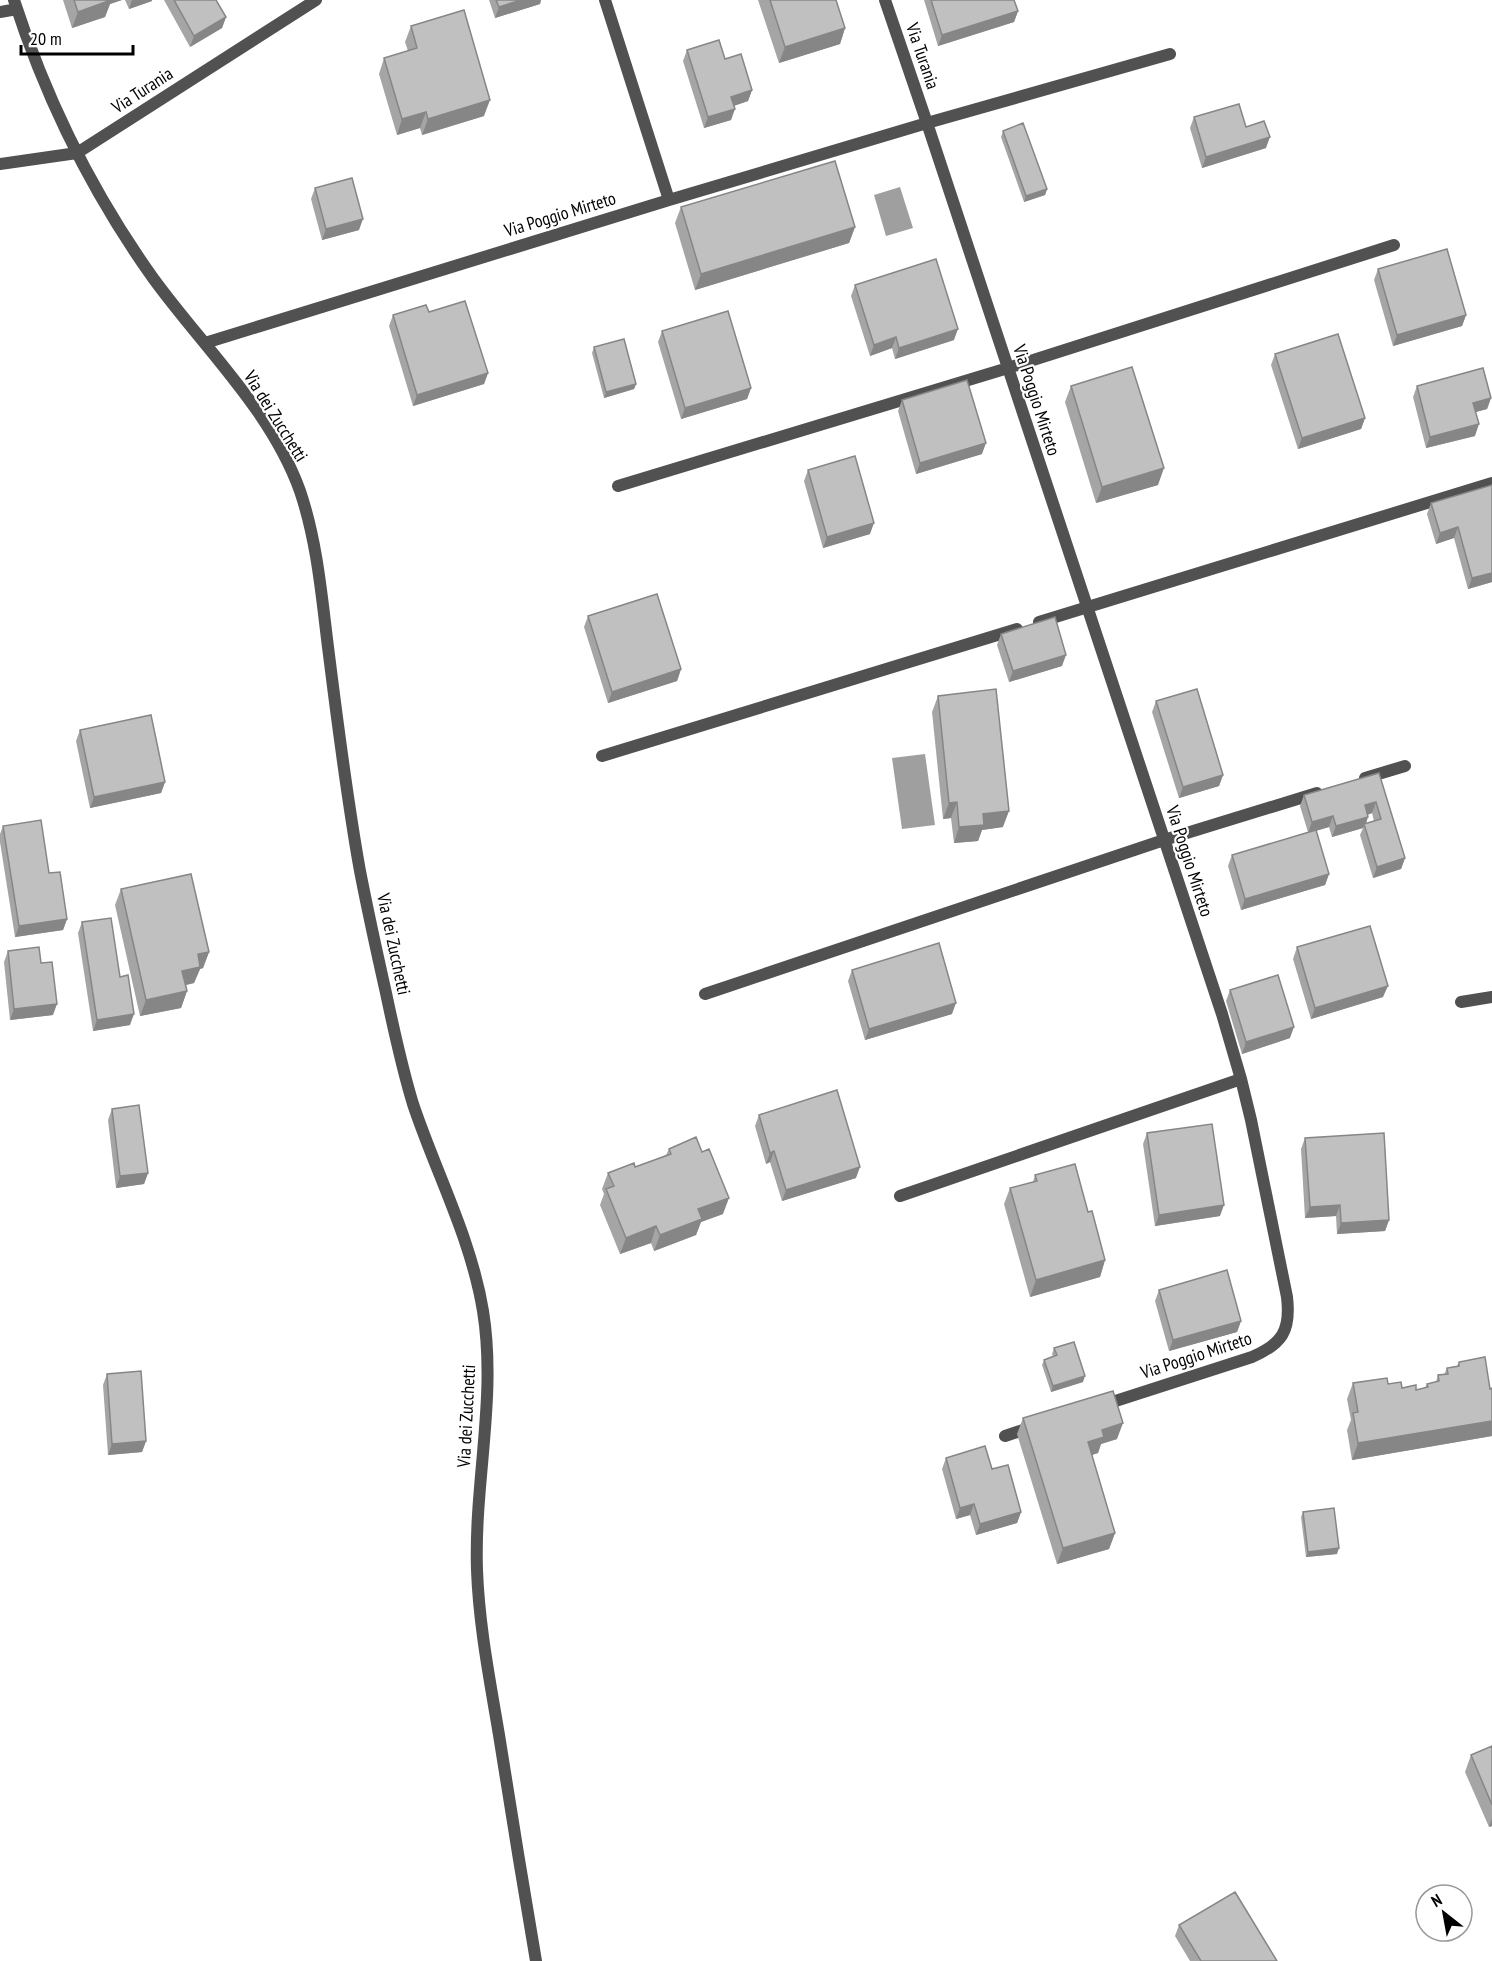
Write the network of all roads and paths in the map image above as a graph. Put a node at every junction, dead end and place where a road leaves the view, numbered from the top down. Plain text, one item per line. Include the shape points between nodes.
1 (316, 0) edge
2 (605, 0) edge
3 (885, 0) edge
4 (16, 5) edge
5 (0, 12) edge
6 (1170, 54) dead end
7 (927, 123) junction
8 (77, 153) junction
9 (0, 164) edge
10 (669, 200) junction
11 (1394, 245) dead end
12 (205, 343) junction
13 (1008, 368) junction
14 (1492, 483) edge
15 (618, 486) dead end
16 (1087, 608) junction
17 (602, 756) dead end
18 (1404, 766) dead end
19 (1359, 780) edge
20 (1324, 791) edge
21 (1164, 840) junction
22 (705, 994) dead end
23 (1492, 997) edge
24 (1461, 1002) dead end
25 (1241, 1079) junction
26 (900, 1196) dead end
27 (1083, 1411) edge
28 (1050, 1422) edge
29 (1005, 1436) dead end
30 (536, 1961) edge

1 - 8 street, Via Turania
2 - 10 street
3 - 7 street, Via Turania
4 - 5 street
4 - 8 street, Via dei Zucchetti via 35,59
6 - 7 street, Via Poggio Mirteto
7 - 10 street, Via Poggio Mirteto
7 - 13 street, Via Poggio Mirteto
8 - 9 street
8 - 12 street, Via dei Zucchetti via 122,233
10 - 12 street, Via Poggio Mirteto
11 - 13 street
12 - 30 street, Via dei Zucchetti via 270,432 300,492 319,576 356,844 398,1047 420,1124 456,1213 479,1292 489,1378 478,1524 479,1599
13 - 15 street
13 - 16 street, Via Poggio Mirteto
14 - 16 street
16 - 17 street
16 - 21 street, Via Poggio Mirteto
18 - 19 street
20 - 21 street
21 - 22 street
21 - 25 street, Via Poggio Mirteto
23 - 24 street
25 - 26 street
25 - 27 street, Via Poggio Mirteto via 1287,1297 1283,1336 1252,1357
28 - 29 street

